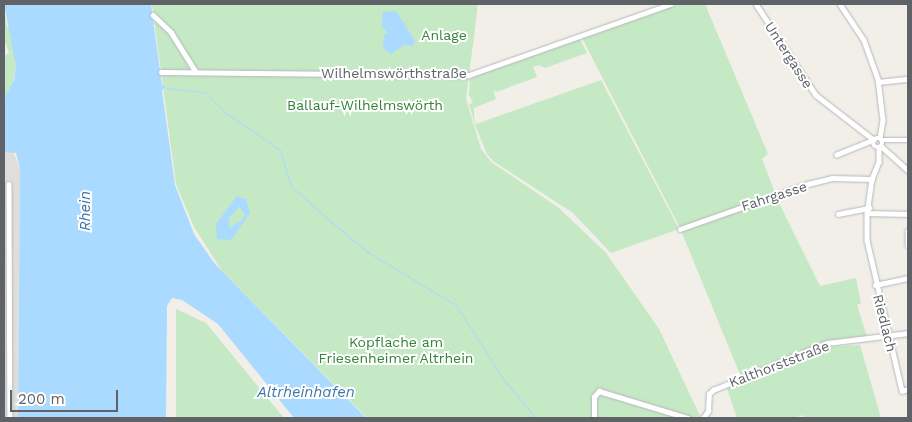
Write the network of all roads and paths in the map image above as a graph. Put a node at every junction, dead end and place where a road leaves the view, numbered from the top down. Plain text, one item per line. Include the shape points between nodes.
1 (671, 4) edge
2 (756, 4) edge
3 (840, 4) edge
4 (153, 15) dead end
5 (161, 72) dead end
6 (196, 72) junction
7 (908, 79) edge
8 (878, 82) junction
9 (881, 139) junction
10 (874, 140) junction
11 (908, 140) edge
12 (880, 147) junction
13 (837, 155) dead end
14 (908, 170) edge
15 (872, 179) junction
16 (9, 184) dead end
17 (868, 210) junction
18 (838, 214) dead end
19 (908, 214) edge
20 (6, 221) edge
21 (680, 229) dead end
22 (908, 231) edge
23 (908, 245) edge
24 (908, 278) edge
25 (875, 285) junction
26 (908, 333) edge
27 (888, 337) junction
28 (908, 389) edge
29 (10, 418) edge
30 (594, 418) edge
31 (688, 418) edge
32 (703, 418) edge

1 - 6 street, Wilhelmswörthstraße via 469,75
2 - 10 street, Untergasse via 816,95
3 - 8 street, Riedlach via 864,40
4 - 6 street via 171,32
5 - 6 street, Wilhelmswörthstraße
7 - 8 street
8 - 9 street, Riedlach via 883,120
9 - 10 street
9 - 11 street
9 - 12 street, Riedlach
10 - 12 street via 874,145
10 - 13 street
12 - 14 street
12 - 15 street, Riedlach via 879,162
15 - 17 street, Riedlach
15 - 21 street, Fahrgasse via 832,178 808,184
16 - 20 street
17 - 18 street
17 - 19 street
17 - 25 street, Riedlach via 867,240
20 - 29 street via 11,228
22 - 23 street
24 - 25 street
25 - 27 street, Riedlach
26 - 27 street, Kalthorststraße
27 - 28 street, Riedlach via 902,391
27 - 32 street, Kalthorststraße via 827,343 713,390 709,394 708,414
30 - 31 street via 594,397 599,391

